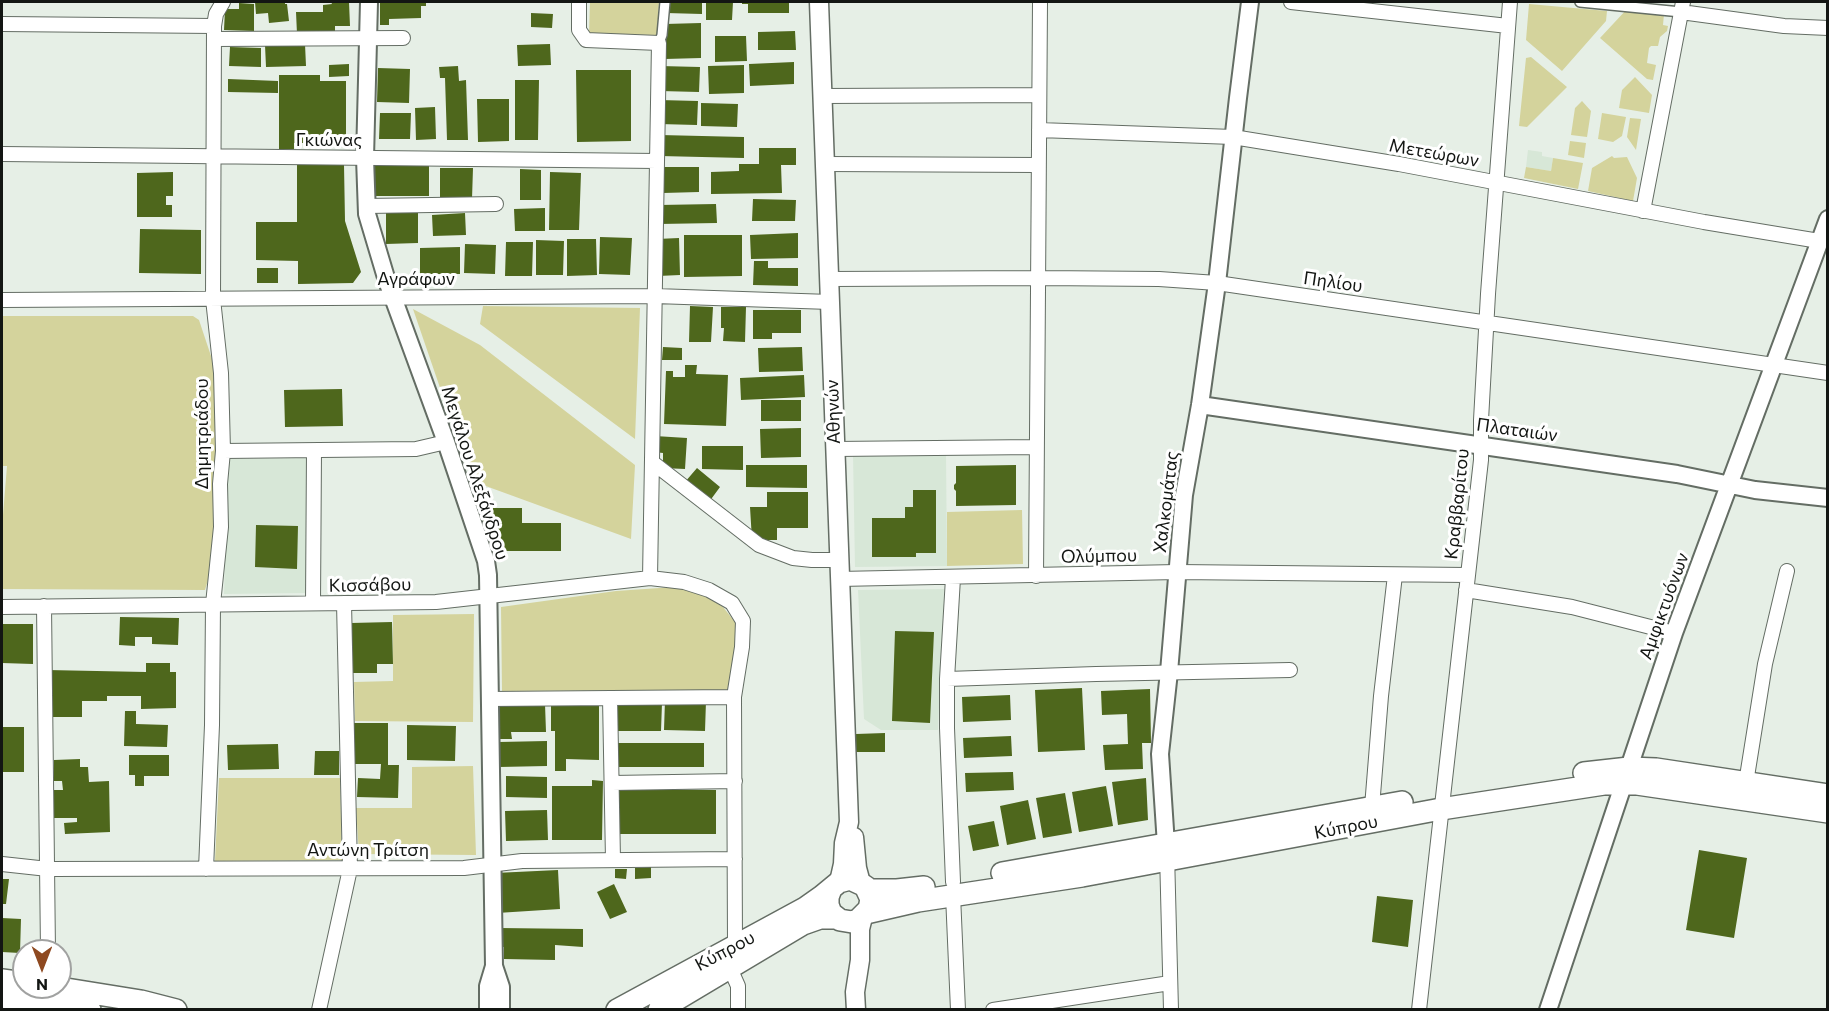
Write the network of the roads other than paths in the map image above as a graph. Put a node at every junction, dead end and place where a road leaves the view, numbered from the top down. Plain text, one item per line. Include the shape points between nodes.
1 (223, 2) edge
2 (369, 2) edge
3 (579, 2) edge
4 (665, 2) edge
5 (819, 2) edge
6 (1040, 2) edge
7 (1250, 2) edge
8 (1291, 2) edge
9 (1510, 2) edge
10 (1580, 2) edge
11 (1682, 7) edge
12 (2, 24) edge
13 (1508, 26) junction
14 (1827, 28) edge
15 (214, 32) junction
16 (368, 38) junction
17 (403, 38) dead end
18 (659, 43) junction
19 (1039, 95) junction
20 (823, 96) junction
21 (1039, 130) junction
22 (1233, 137) junction
23 (2, 154) edge
24 (213, 157) junction
25 (365, 158) junction
26 (657, 161) junction
27 (825, 164) junction
28 (1038, 165) junction
29 (1496, 183) junction
30 (496, 204) dead end
31 (367, 206) junction
32 (1643, 211) junction
33 (1827, 219) edge
34 (1819, 241) junction
35 (1040, 278) junction
36 (830, 279) junction
37 (1217, 283) junction
38 (655, 296) junction
39 (393, 297) junction
40 (213, 298) junction
41 (2, 300) edge
42 (830, 302) junction
43 (1486, 322) junction
44 (1772, 365) junction
45 (1827, 373) edge
46 (1200, 405) junction
47 (446, 442) junction
48 (1482, 445) junction
49 (1036, 447) junction
50 (835, 449) junction
51 (223, 450) junction
52 (314, 451) junction
53 (652, 462) junction
54 (1729, 485) junction
55 (1827, 498) edge
56 (839, 560) junction
57 (1177, 572) junction
58 (1787, 572) dead end
59 (1395, 575) junction
60 (1036, 576) junction
61 (1467, 576) junction
62 (650, 578) junction
63 (953, 578) junction
64 (839, 579) junction
65 (1466, 590) junction
66 (490, 597) junction
67 (313, 603) junction
68 (344, 603) junction
69 (213, 604) junction
70 (44, 606) junction
71 (2, 607) edge
72 (1674, 633) junction
73 (1290, 670) dead end
74 (1169, 672) junction
75 (948, 680) junction
76 (734, 697) junction
77 (610, 698) junction
78 (489, 699) junction
79 (1626, 775) junction
80 (735, 781) junction
81 (612, 783) junction
82 (1746, 783) junction
83 (1827, 795) edge
84 (1442, 801) junction
85 (1372, 807) junction
86 (1827, 812) edge
87 (849, 822) junction
88 (1167, 852) junction
89 (735, 859) junction
90 (614, 860) junction
91 (2, 864) edge
92 (492, 865) junction
93 (48, 869) junction
94 (206, 869) junction
95 (350, 869) junction
96 (835, 886) junction
97 (864, 886) junction
98 (953, 889) junction
99 (865, 915) junction
100 (838, 919) junction
101 (48, 939) edge
102 (735, 945) junction
103 (494, 966) junction
104 (730, 968) junction
105 (1170, 983) junction
106 (72, 990) edge
107 (2, 997) edge
108 (856, 1001) edge
109 (90, 1010) edge
110 (176, 1010) edge
111 (319, 1010) edge
112 (488, 1010) edge
113 (501, 1010) edge
114 (617, 1010) edge
115 (658, 1010) edge
116 (738, 1010) edge
117 (958, 1010) edge
118 (993, 1010) edge
119 (1171, 1010) edge
120 (1419, 1010) edge
121 (1548, 1010) edge

1 - 15 street, Δημητριάδου via 216,14
2 - 16 street, Μεγάλου Αλεξάνδρου
3 - 18 street via 579,30 583,39
4 - 18 street
5 - 20 main road, Αθηνών
6 - 19 street
7 - 22 street, Χαλκομάτας
8 - 13 street
9 - 13 street, Κραββαρίτου
10 - 11 street
11 - 14 street via 1784,26
11 - 32 street
12 - 15 street
13 - 29 street, Κραββαρίτου
15 - 16 street
15 - 24 street, Δημητριάδου
16 - 17 street
16 - 25 street, Μεγάλου Αλεξάνδρου
18 - 26 street
19 - 20 street
19 - 21 street
20 - 27 main road, Αθηνών
21 - 22 street, Μετεώρων
21 - 28 street
22 - 29 street, Μετεώρων
22 - 37 street, Χαλκομάτας
23 - 24 street, Γκιώνας
24 - 25 street, Γκιώνας
24 - 40 street, Δημητριάδου
25 - 26 street, Γκιώνας
25 - 31 street, Μεγάλου Αλεξάνδρου
26 - 38 street
27 - 28 street
27 - 36 main road, Αθηνών
28 - 35 street
29 - 32 street, Μετεώρων
29 - 43 street, Κραββαρίτου
30 - 31 street
31 - 39 street, Μεγάλου Αλεξάνδρου
32 - 34 street, Μετεώρων
33 - 34 street, Αμφικτυόνων
34 - 44 street, Αμφικτυόνων
35 - 36 street, Πηλίου
35 - 37 street, Πηλίου
35 - 49 street
36 - 42 main road, Αθηνών
37 - 43 street, Πηλίου
37 - 46 street, Χαλκομάτας
38 - 39 street, Αγράφων
38 - 42 street, Αγράφων
38 - 53 street
39 - 40 street, Αγράφων
39 - 47 street, Μεγάλου Αλεξάνδρου
40 - 41 street, Αγράφων
40 - 51 street, Δημητριάδου via 221,373
42 - 50 main road, Αθηνών
43 - 44 street, Πηλίου
43 - 48 street, Κραββαρίτου
44 - 45 street, Πηλίου
44 - 54 street, Αμφικτυόνων
46 - 48 street, Πλαταιών
46 - 57 street, Χαλκομάτας via 1184,495
47 - 52 street via 416,449
47 - 66 street, Μεγάλου Αλεξάνδρου via 486,561
48 - 54 street, Πλαταιών
48 - 61 street, Κραββαρίτου
49 - 50 street
49 - 60 street
50 - 56 main road, Αθηνών
51 - 52 street
51 - 69 street, Δημητριάδου
52 - 67 street
53 - 56 street via 759,545 793,558
53 - 62 street
54 - 55 street, Πλαταιών
54 - 72 street, Αμφικτυόνων
56 - 64 main road, Αθηνών
57 - 59 street, Ολύμπου
57 - 60 street, Ολύμπου
57 - 74 street, Χαλκομάτας
58 - 82 street via 1765,663
59 - 61 street, Ολύμπου
59 - 85 street
60 - 63 street, Ολύμπου
61 - 65 street, Κραββαρίτου
62 - 66 street, Κισσάβου
62 - 76 street, Κισσάβου via 709,590 732,603 741,615 743,634
63 - 64 street, Ολύμπου
63 - 75 street
64 - 87 main road, Αθηνών
65 - 72 street via 1572,606
65 - 84 street, Κραββαρίτου
66 - 68 street, Κισσάβου
66 - 78 street, Μεγάλου Αλεξάνδρου
67 - 68 street, Κισσάβου
67 - 69 street, Κισσάβου
68 - 95 street
69 - 70 street, Κισσάβου
69 - 94 street, Δημητριάδου
70 - 71 street, Κισσάβου
70 - 93 street
72 - 79 street, Αμφικτυόνων
73 - 74 street
74 - 75 street
74 - 88 street, Χαλκομάτας via 1160,754
75 - 98 street
76 - 77 street
76 - 80 street
77 - 78 street
77 - 81 street
78 - 92 street, Μεγάλου Αλεξάνδρου
79 - 82 main road, Κύπρου via 1656,769
79 - 84 main road, Κύπρου via 1605,769
79 - 86 main road, Κύπρου
79 - 121 street, Αμφικτυόνων
80 - 81 street
80 - 89 street
81 - 90 street
82 - 83 main road, Κύπρου
84 - 85 main road, Κύπρου
84 - 88 main road, Κύπρου
84 - 120 street, Κραββαρίτου
85 - 88 main road, Κύπρου
87 - 96 main road, Αθηνών via 843,864
87 - 97 main road, Αθηνών via 856,868
88 - 98 main road, Κύπρου
88 - 105 street, Χαλκομάτας
89 - 90 street, Αντώνη Τρίτση
89 - 102 street
90 - 92 street, Αντώνη Τρίτση
91 - 93 street, Αντώνη Τρίτση
92 - 95 street, Αντώνη Τρίτση
92 - 103 street, Μεγάλου Αλεξάνδρου
93 - 94 street, Αντώνη Τρίτση
93 - 101 street
94 - 95 street, Αντώνη Τρίτση
95 - 111 street
96 - 97 main road, Κύπρου via 850,879
96 - 100 main road via 828,905
96 - 102 main road, Κύπρου via 815,902
97 - 98 main road, Κύπρου
97 - 99 main road via 870,904
98 - 99 main road, Κύπρου
98 - 117 street
99 - 100 main road, Κύπρου via 852,922
99 - 108 main road via 860,929
100 - 104 main road, Κύπρου via 820,918 803,924
100 - 108 main road via 846,933
102 - 114 main road, Κύπρου
103 - 112 street, Μεγάλου Αλεξάνδρου via 488,986
103 - 113 street, Μεγάλου Αλεξάνδρου via 501,987
104 - 115 main road, Κύπρου
104 - 116 street via 738,986
105 - 118 street
105 - 119 street, Χαλκομάτας
106 - 110 main road
107 - 109 main road

